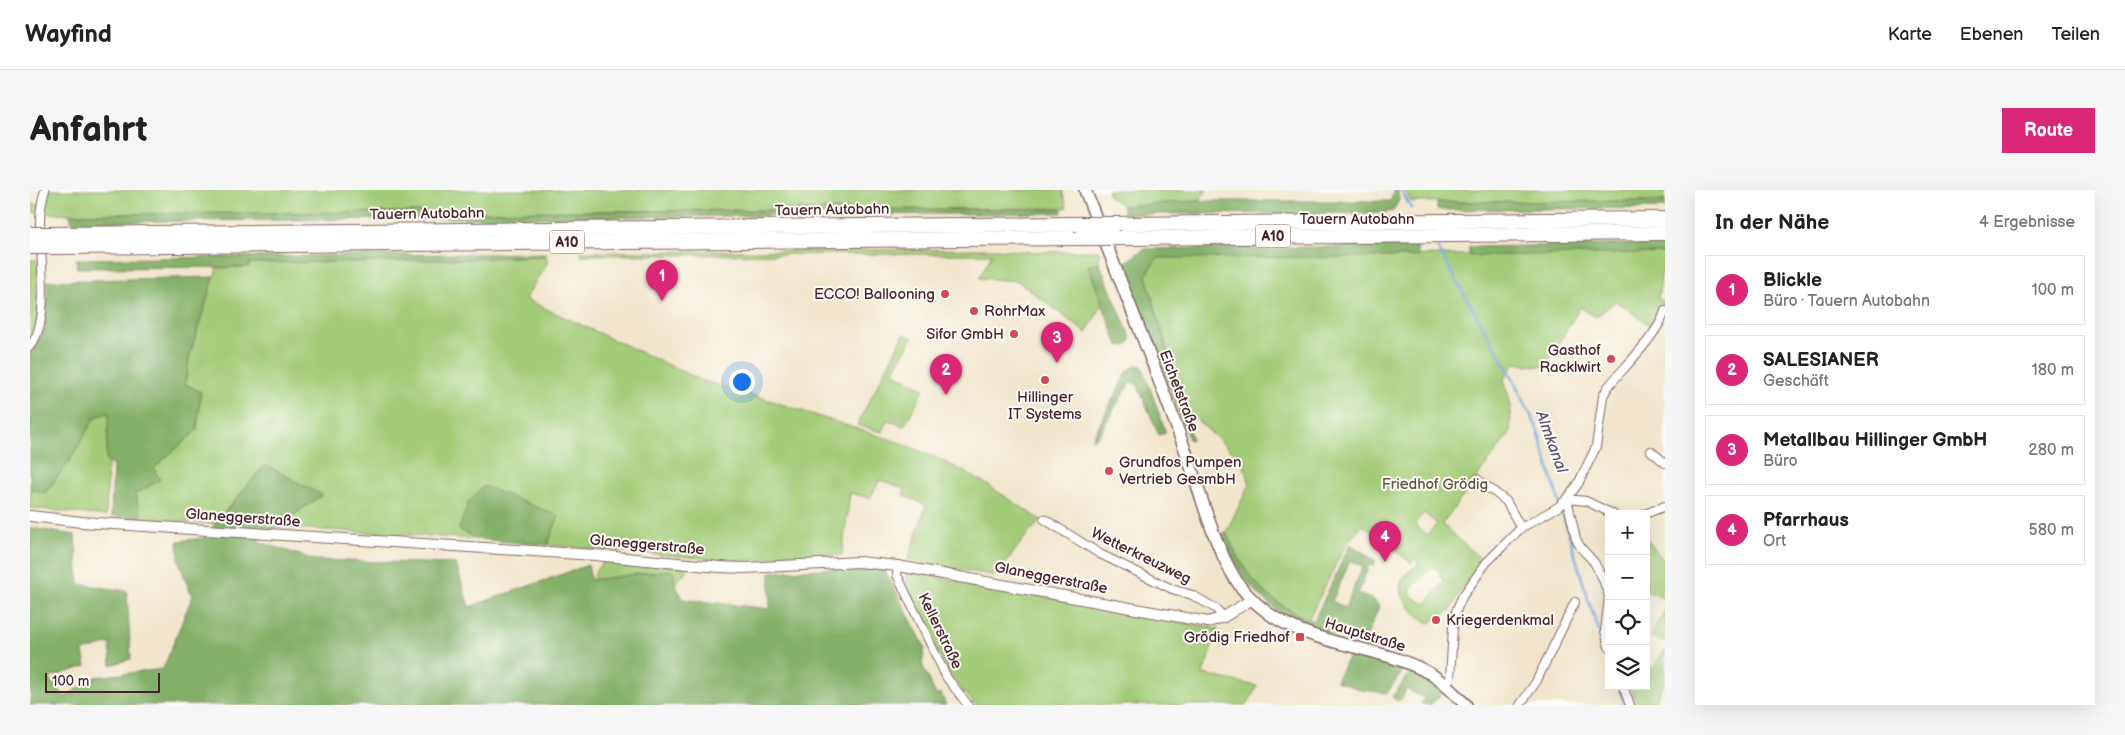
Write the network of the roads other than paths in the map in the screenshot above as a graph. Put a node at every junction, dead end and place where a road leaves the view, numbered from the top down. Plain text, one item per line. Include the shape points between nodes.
1 (45, 190) edge
2 (1085, 190) edge
3 (1665, 219) edge
4 (1426, 228) junction
5 (1665, 233) edge
6 (30, 234) edge
7 (54, 240) junction
8 (30, 247) edge
9 (1664, 317) edge
10 (30, 346) edge
11 (1651, 451) dead end
12 (1665, 463) edge
13 (1477, 478) dead end
14 (1563, 502) junction
15 (1665, 506) edge
16 (1605, 510) edge
17 (1650, 512) edge
18 (30, 516) edge
19 (1044, 519) dead end
20 (1521, 528) junction
21 (898, 566) junction
22 (1605, 585) edge
23 (1252, 600) junction
24 (1609, 600) edge
25 (1575, 602) dead end
26 (1224, 617) junction
27 (1609, 645) edge
28 (1446, 685) junction
29 (1624, 690) edge
30 (968, 705) edge
31 (1466, 705) edge
32 (1520, 705) edge
33 (1630, 705) edge

1 - 10 street via 40,209 43,312 38,336
2 - 23 main road, Eichetstraße via 1224,556 1235,578
3 - 4 highway, Tauern Autobahn / A10
4 - 5 highway, Tauern Autobahn / A10
4 - 7 highway, Tauern Autobahn / A10, bridge via 1074,224
4 - 7 highway, Tauern Autobahn / A10, bridge via 1122,238
6 - 7 highway, Tauern Autobahn / A10, bridge
7 - 8 highway, Tauern Autobahn / A10, bridge
9 - 14 street via 1603,396 1596,447 1578,484
11 - 12 street
13 - 20 street via 1506,501
14 - 16 street via 1586,501
14 - 20 street
14 - 22 street via 1576,540 1594,562
15 - 17 street
18 - 21 street, Glaneggerstraße via 595,555 720,567 859,562
19 - 26 street, Wetterkreuzweg via 1100,554 1172,589 1192,595
20 - 28 street via 1486,563 1462,597 1453,627 1450,679
21 - 26 street, Glaneggerstraße via 1197,621
21 - 30 street, Kellerstraße via 897,574 947,678
23 - 26 street, Glaneggerstraße
23 - 28 main road, Hauptstraße via 1301,631 1416,666
24 - 27 street via 1605,631
25 - 32 street via 1536,682
28 - 31 main road, Hauptstraße
29 - 33 street

